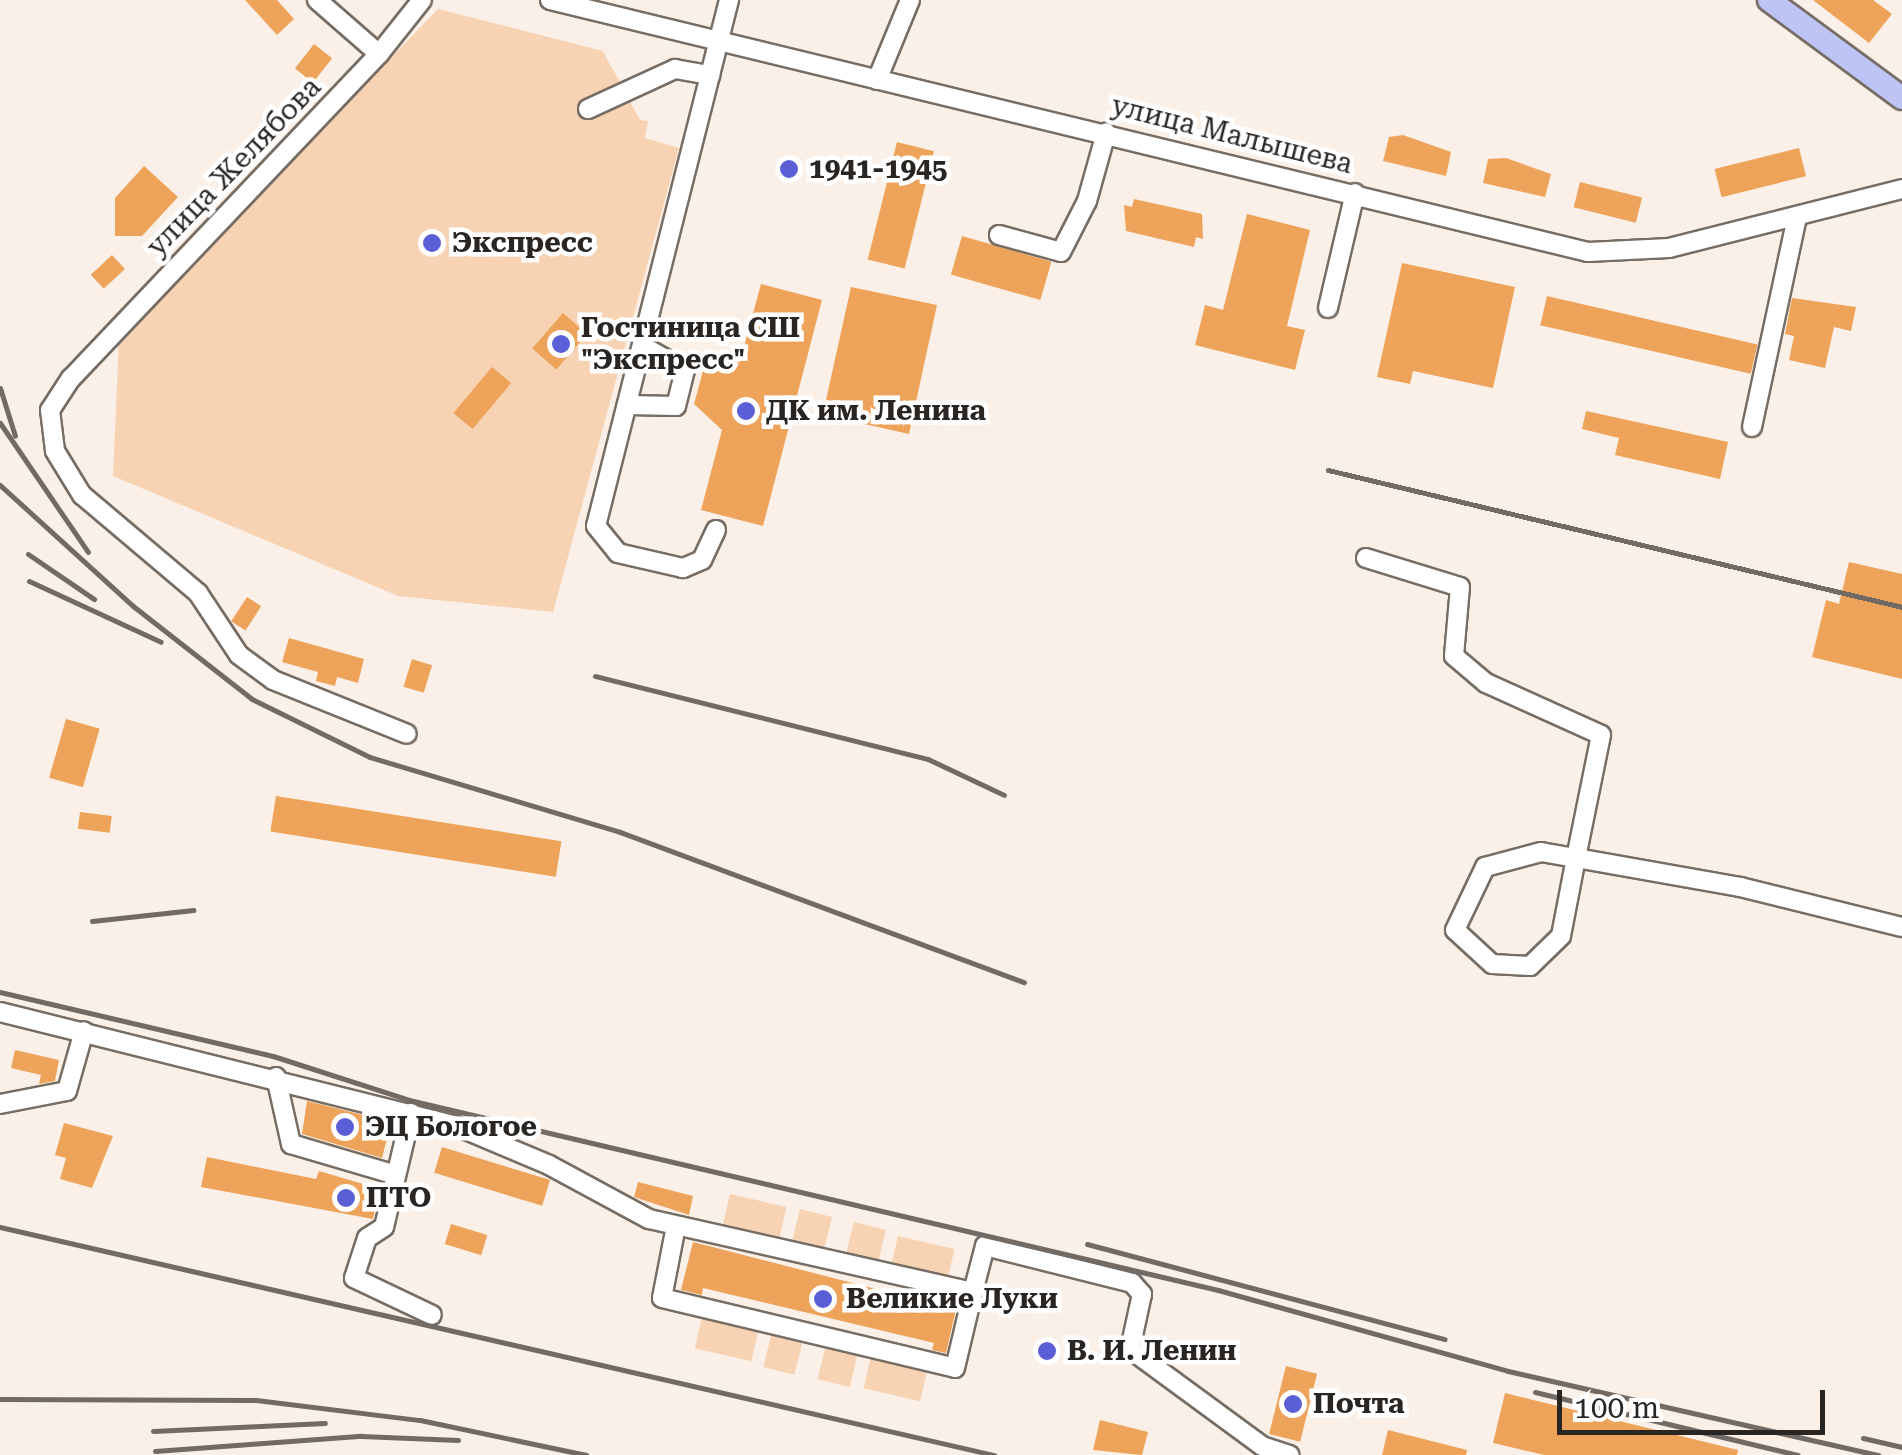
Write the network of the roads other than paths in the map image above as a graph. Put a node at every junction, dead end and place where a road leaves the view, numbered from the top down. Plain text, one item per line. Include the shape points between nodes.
1 (317, 0) edge
2 (422, 0) edge
3 (730, 0) edge
4 (910, 0) edge
5 (1768, 0) edge
6 (556, 1) edge
7 (718, 43) junction
8 (379, 54) junction
9 (710, 74) junction
10 (877, 80) junction
11 (1902, 98) edge
12 (588, 110) dead end
13 (1106, 132) junction
14 (1902, 189) edge
15 (1354, 193) junction
16 (1797, 217) junction
17 (999, 235) dead end
18 (1328, 308) dead end
19 (642, 346) junction
20 (628, 405) junction
21 (1752, 426) dead end
22 (716, 530) dead end
23 (1366, 558) dead end
24 (406, 734) dead end
25 (1576, 858) junction
26 (1902, 927) edge
27 (0, 1012) edge
28 (84, 1031) junction
29 (276, 1077) junction
30 (0, 1104) edge
31 (410, 1113) junction
32 (396, 1176) junction
33 (676, 1226) junction
34 (973, 1292) junction
35 (432, 1315) dead end
36 (1278, 1452) edge

1 - 8 street
2 - 8 street, улица Желябова
3 - 7 street
4 - 10 street
5 - 11 main road
6 - 7 street, улица Малышева
7 - 9 street
7 - 10 street, улица Малышева
8 - 24 street, улица Желябова via 70,378 50,410 56,451 82,495 198,593 250,664 273,680
9 - 12 street via 675,70
9 - 19 street
10 - 13 street, улица Малышева
13 - 15 street, улица Малышева
13 - 17 street via 1087,201 1060,252
14 - 16 street, улица Малышева
15 - 16 street, улица Малышева via 1588,252 1669,248
15 - 18 street
16 - 21 street
19 - 20 street
19 - 20 street via 686,370 676,406
20 - 22 street via 596,526 618,553 683,568 702,560
23 - 25 street via 1460,587 1454,656 1486,682 1601,735
25 - 25 street via 1541,852 1485,867 1455,930 1492,964 1530,966 1560,936
25 - 26 street
27 - 28 street
28 - 29 street
28 - 30 street via 67,1091
29 - 31 street
29 - 32 street via 291,1144
31 - 32 street
31 - 33 street via 549,1164 649,1220
32 - 35 street via 384,1227 367,1238 354,1278
33 - 34 street
33 - 34 street via 662,1298 956,1368
34 - 36 street via 985,1246 1132,1282 1142,1294 1130,1349

